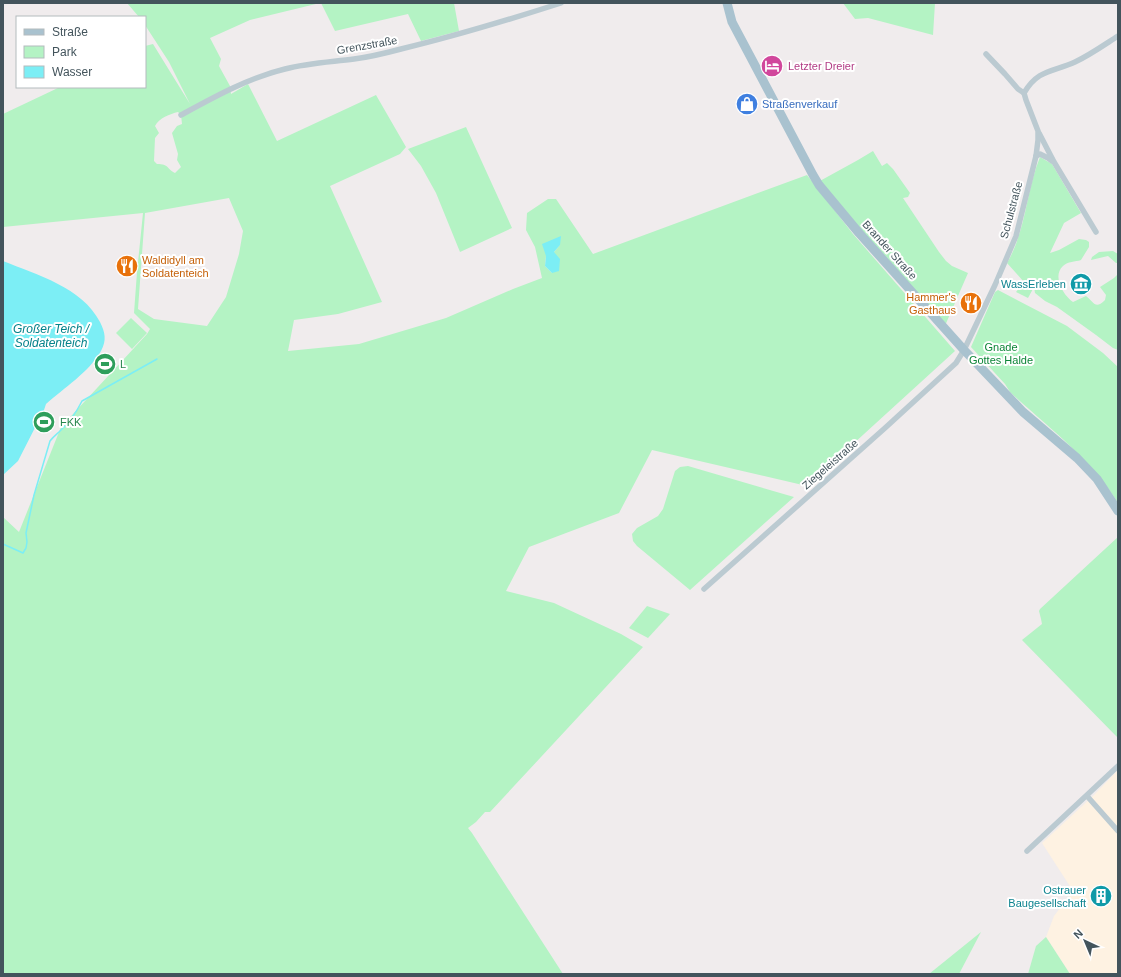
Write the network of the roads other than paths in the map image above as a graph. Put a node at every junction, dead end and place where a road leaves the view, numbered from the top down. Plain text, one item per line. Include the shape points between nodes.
1 (561, 3) edge
2 (727, 3) edge
3 (1118, 36) edge
4 (986, 54) dead end
5 (1024, 93) junction
6 (181, 115) dead end
7 (1038, 131) junction
8 (1036, 156) junction
9 (1054, 162) junction
10 (1096, 232) dead end
11 (964, 350) junction
12 (1118, 511) edge
13 (704, 589) dead end
14 (1118, 766) edge
15 (1087, 796) junction
16 (1118, 831) edge
17 (1026, 851) dead end

1 - 6 street, Grenzstraße via 401,49 356,59 285,69 257,77
2 - 11 main road, Brander Straße via 732,22 818,182 859,233
3 - 5 street via 1076,61 1036,77
4 - 5 street, Schulstraße
5 - 7 street, Schulstraße
7 - 8 street, Schulstraße
7 - 9 street
8 - 9 street via 1040,154
8 - 11 street, Schulstraße via 1016,236
9 - 10 street
11 - 12 main road, Brander Straße via 1023,412 1077,458 1097,479
11 - 13 street, Ziegeleistraße via 956,363
14 - 15 street
15 - 16 street
15 - 17 street

